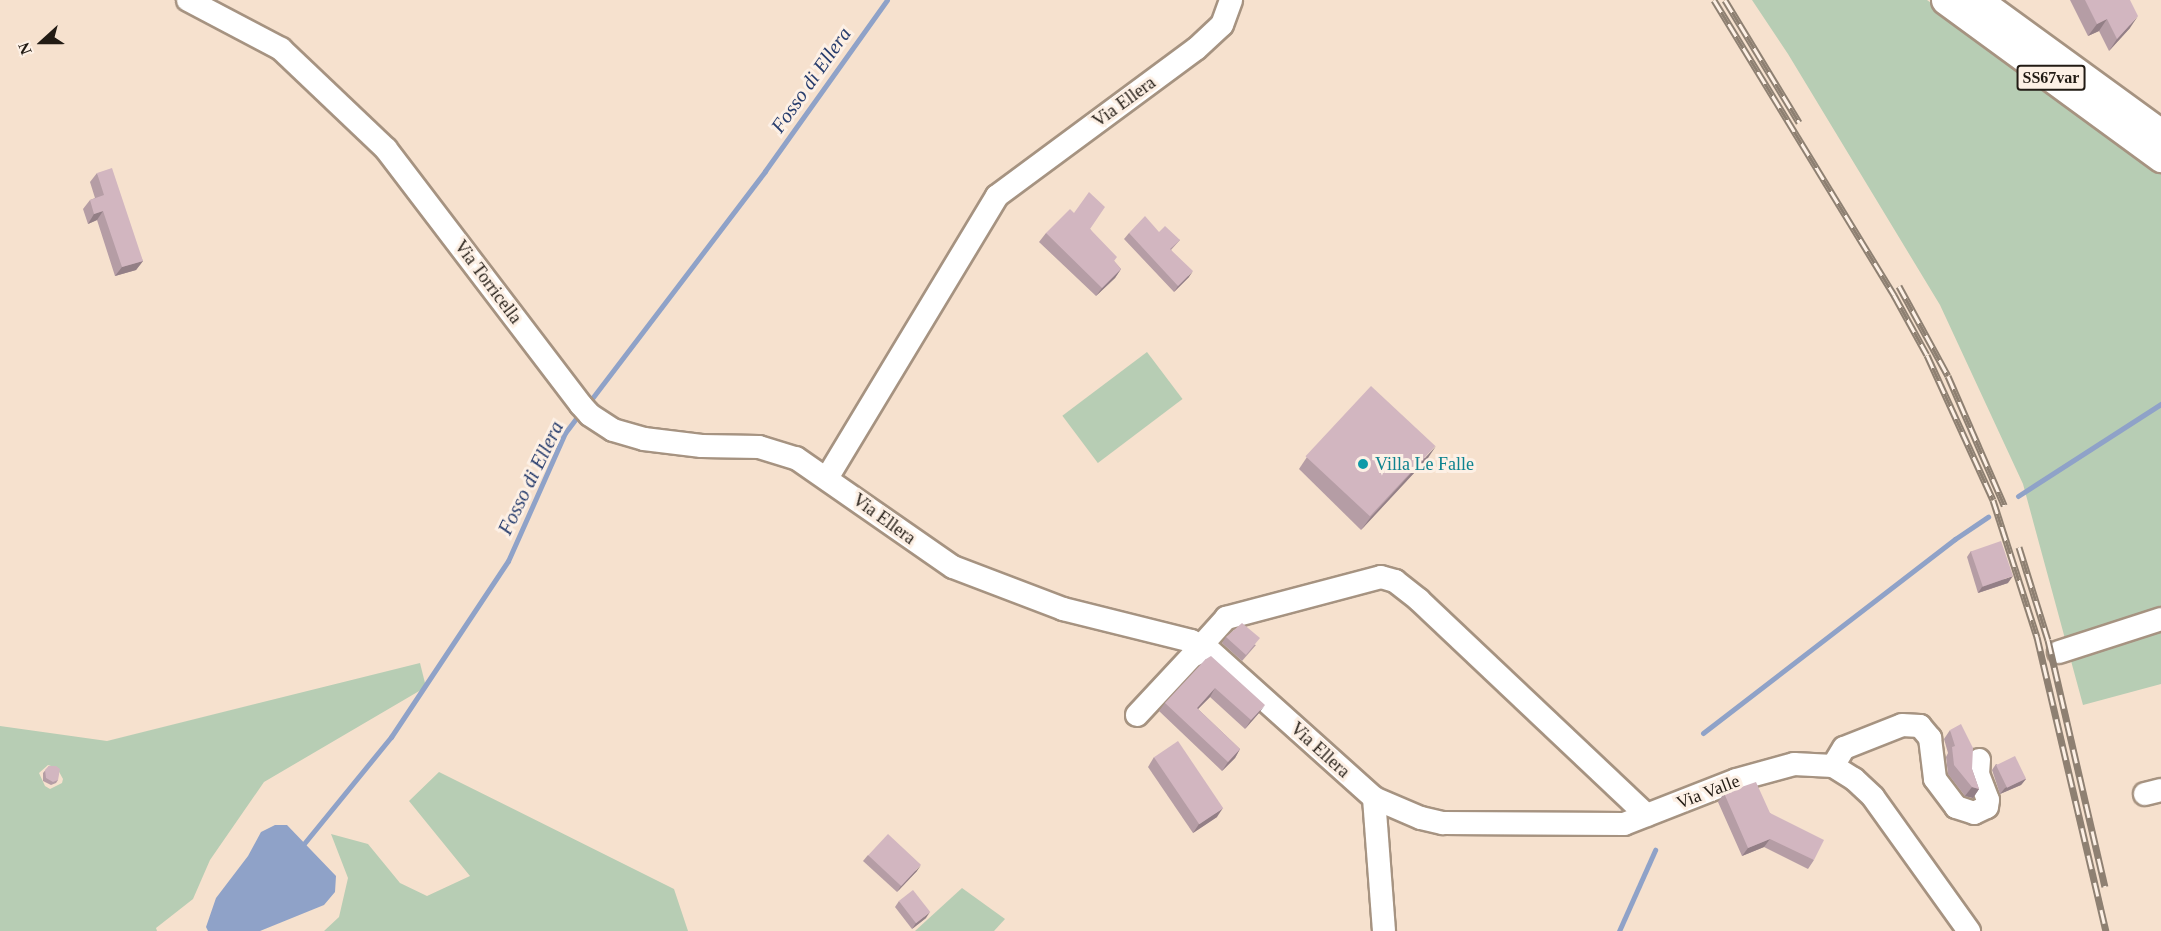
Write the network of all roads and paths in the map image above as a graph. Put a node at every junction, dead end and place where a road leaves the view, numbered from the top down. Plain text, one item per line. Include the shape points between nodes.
1 (188, 0) edge
2 (1231, 0) edge
3 (1945, 0) edge
4 (1978, 0) edge
5 (2160, 151) edge
6 (826, 478) junction
7 (2161, 619) edge
8 (1205, 647) junction
9 (2059, 652) dead end
10 (1137, 715) dead end
11 (1979, 760) dead end
12 (1833, 766) junction
13 (1374, 798) junction
14 (1646, 815) junction
15 (1384, 931) edge
16 (1969, 931) edge

1 - 6 street, Via Torricella via 281,49 386,149 585,410 612,430 644,439 702,446 759,447 796,458
2 - 6 street, Via Ellera via 1222,25 1196,49 997,196
3 - 5 main road, SS67var
4 - 5 main road, SS67var
6 - 8 street, Via Ellera via 953,567 1063,609
7 - 9 street
8 - 10 street
8 - 13 street, Via Ellera
8 - 14 street via 1226,618 1381,577 1395,581
11 - 12 street via 1978,774 1988,800 1987,807 1974,813 1956,807 1935,779 1930,738 1920,726 1902,725 1844,748
12 - 14 street, Via Valle via 1794,764 1736,780
12 - 16 street via 1873,797
13 - 14 street, Via Valle via 1443,823 1624,824
13 - 15 street

